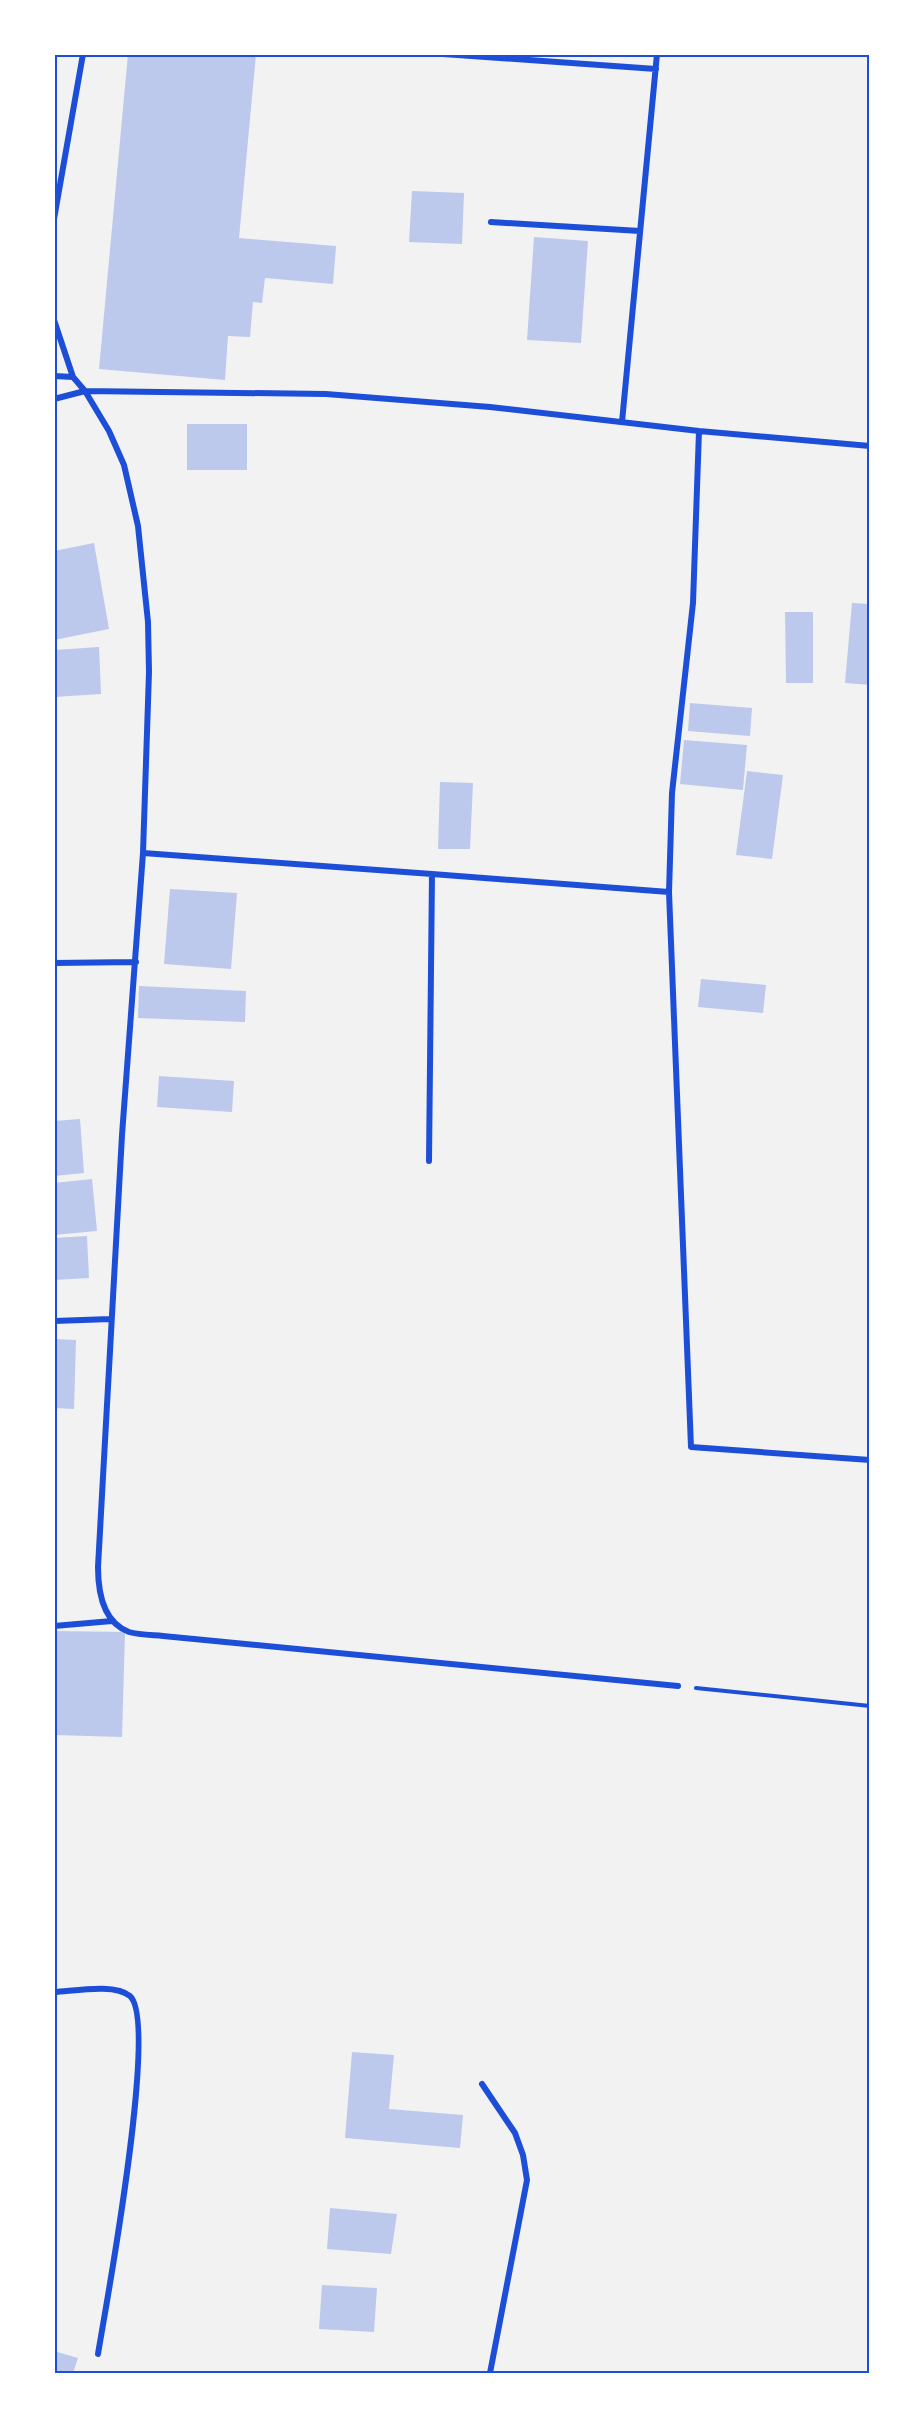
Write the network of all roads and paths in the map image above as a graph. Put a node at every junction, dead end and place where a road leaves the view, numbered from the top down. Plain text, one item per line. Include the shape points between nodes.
1 (83, 54) edge
2 (443, 54) edge
3 (657, 54) edge
4 (656, 69) junction
5 (54, 219) edge
6 (491, 222) dead end
7 (640, 231) junction
8 (54, 320) edge
9 (54, 376) edge
10 (73, 377) junction
11 (85, 391) junction
12 (54, 399) edge
13 (621, 422) junction
14 (699, 431) junction
15 (870, 446) edge
16 (143, 853) junction
17 (432, 874) junction
18 (669, 892) junction
19 (136, 962) junction
20 (54, 963) edge
21 (429, 1161) dead end
22 (111, 1319) junction
23 (54, 1321) edge
24 (870, 1460) edge
25 (112, 1621) junction
26 (54, 1626) edge
27 (678, 1686) joint
28 (870, 1706) edge
29 (54, 1992) edge
30 (482, 2084) dead end
31 (98, 2354) dead end
32 (490, 2373) edge

1 - 5 street
2 - 4 street
3 - 4 street
4 - 7 street
6 - 7 street
7 - 13 street
8 - 10 street
9 - 10 street
10 - 11 street
11 - 12 street
11 - 13 street via 326,394
11 - 16 street via 124,465 138,525 149,672
13 - 14 street
14 - 15 street
14 - 18 street via 693,603 672,793
16 - 17 street
16 - 19 street
17 - 18 street
17 - 21 street
18 - 24 street via 691,1447
19 - 20 street
19 - 22 street
22 - 23 street
22 - 25 street via 98,1589
25 - 26 street
25 - 27 street via 129,1632 163,1636
27 - 28 path
29 - 31 street via 119,1989 132,1998 137,2011 138,2058 123,2210
30 - 32 street via 515,2133 527,2180

